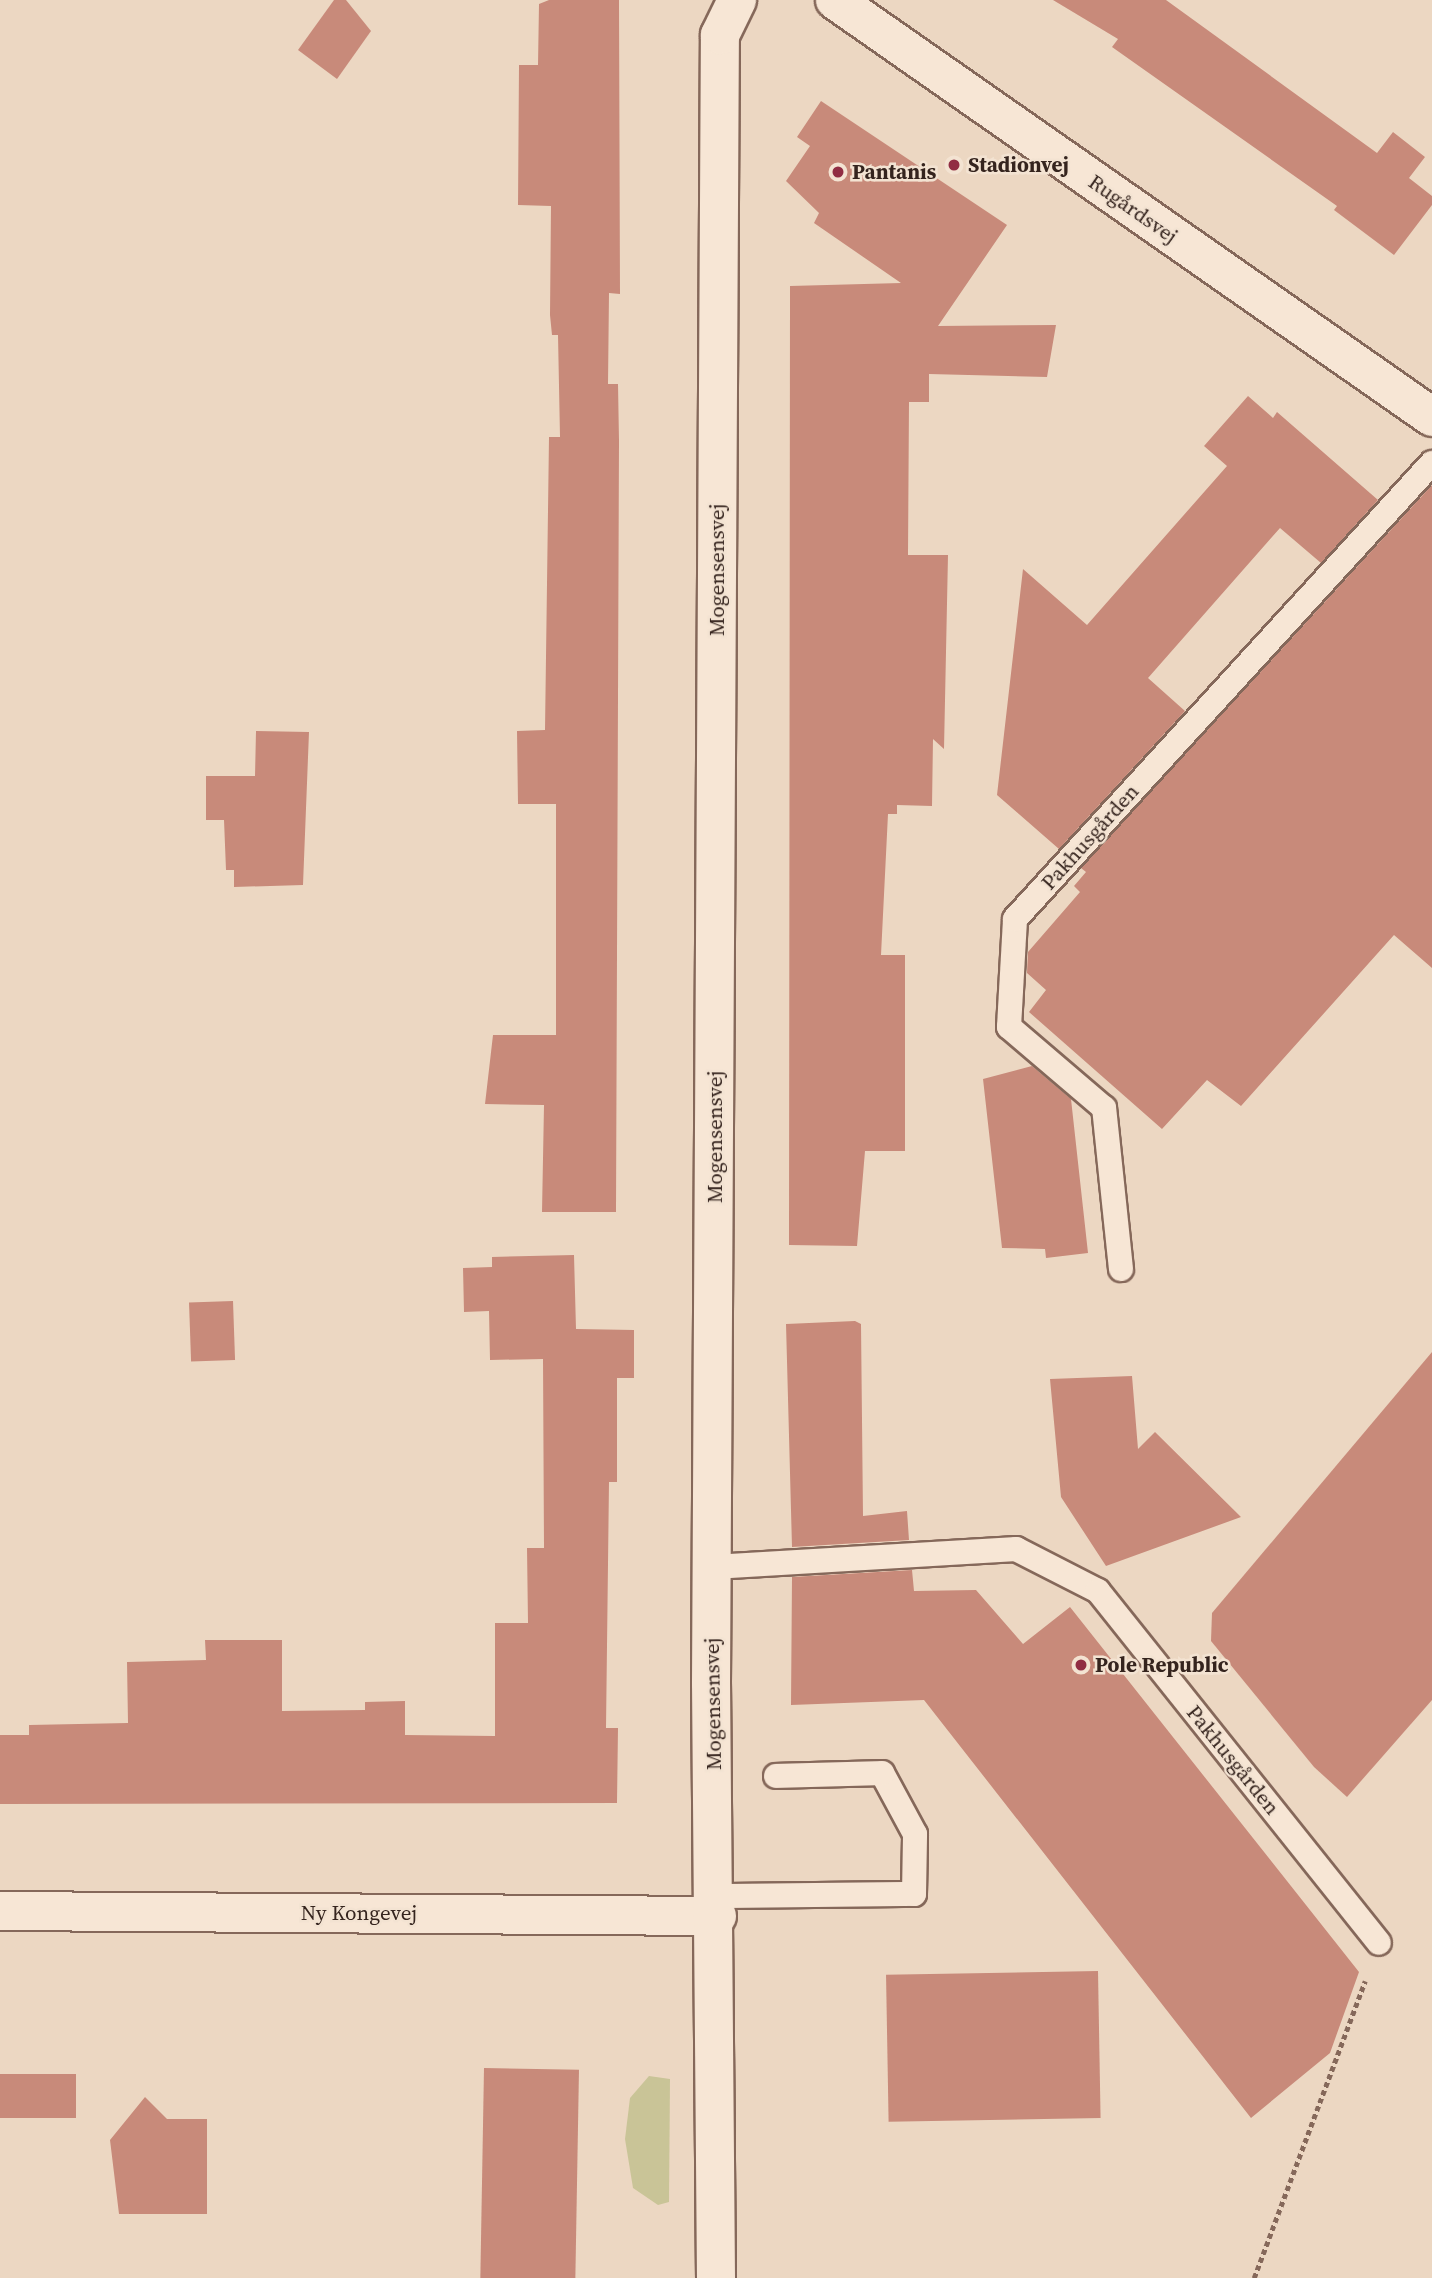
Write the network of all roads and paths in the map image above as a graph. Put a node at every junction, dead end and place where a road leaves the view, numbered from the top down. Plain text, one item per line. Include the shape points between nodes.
1 (737, 0) edge
2 (835, 0) edge
3 (1432, 417) edge
4 (1432, 463) edge
5 (1121, 1269) dead end
6 (713, 1567) junction
7 (776, 1776) dead end
8 (717, 1906) junction
9 (0, 1911) edge
10 (1379, 1943) joint
11 (716, 2278) edge
12 (1254, 2278) edge

1 - 6 street, Mogensensvej via 720,35
2 - 3 street, Rugårdsvej
4 - 5 lane, Pakhusgården via 1015,919 1009,1027 1104,1108
6 - 8 street, Mogensensvej
6 - 10 lane, Pakhusgården via 1016,1549 1098,1591
7 - 8 lane via 882,1773 915,1834 914,1894
8 - 9 street, Ny Kongevej
8 - 11 street, Mogensensvej
10 - 12 path

